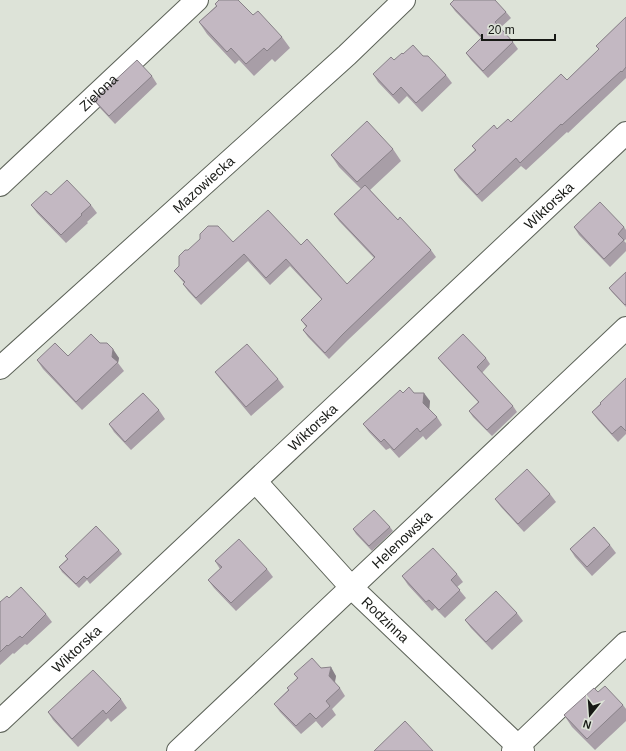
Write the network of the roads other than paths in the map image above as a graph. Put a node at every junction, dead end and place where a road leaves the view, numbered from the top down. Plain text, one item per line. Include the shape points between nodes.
1 (197, 0) edge
2 (404, 0) edge
3 (626, 133) edge
4 (0, 185) edge
5 (626, 328) edge
6 (0, 368) edge
7 (256, 482) junction
8 (351, 587) junction
9 (626, 643) edge
10 (0, 721) edge
11 (518, 749) edge
12 (178, 751) edge

1 - 4 street, Zielona
2 - 6 street, Mazowiecka via 347,55
3 - 7 street, Wiktorska
5 - 8 street, Helenowska
7 - 8 street, Rodzinna
7 - 10 street, Wiktorska
8 - 11 street, Rodzinna
8 - 12 street, Helenowska
9 - 11 street

